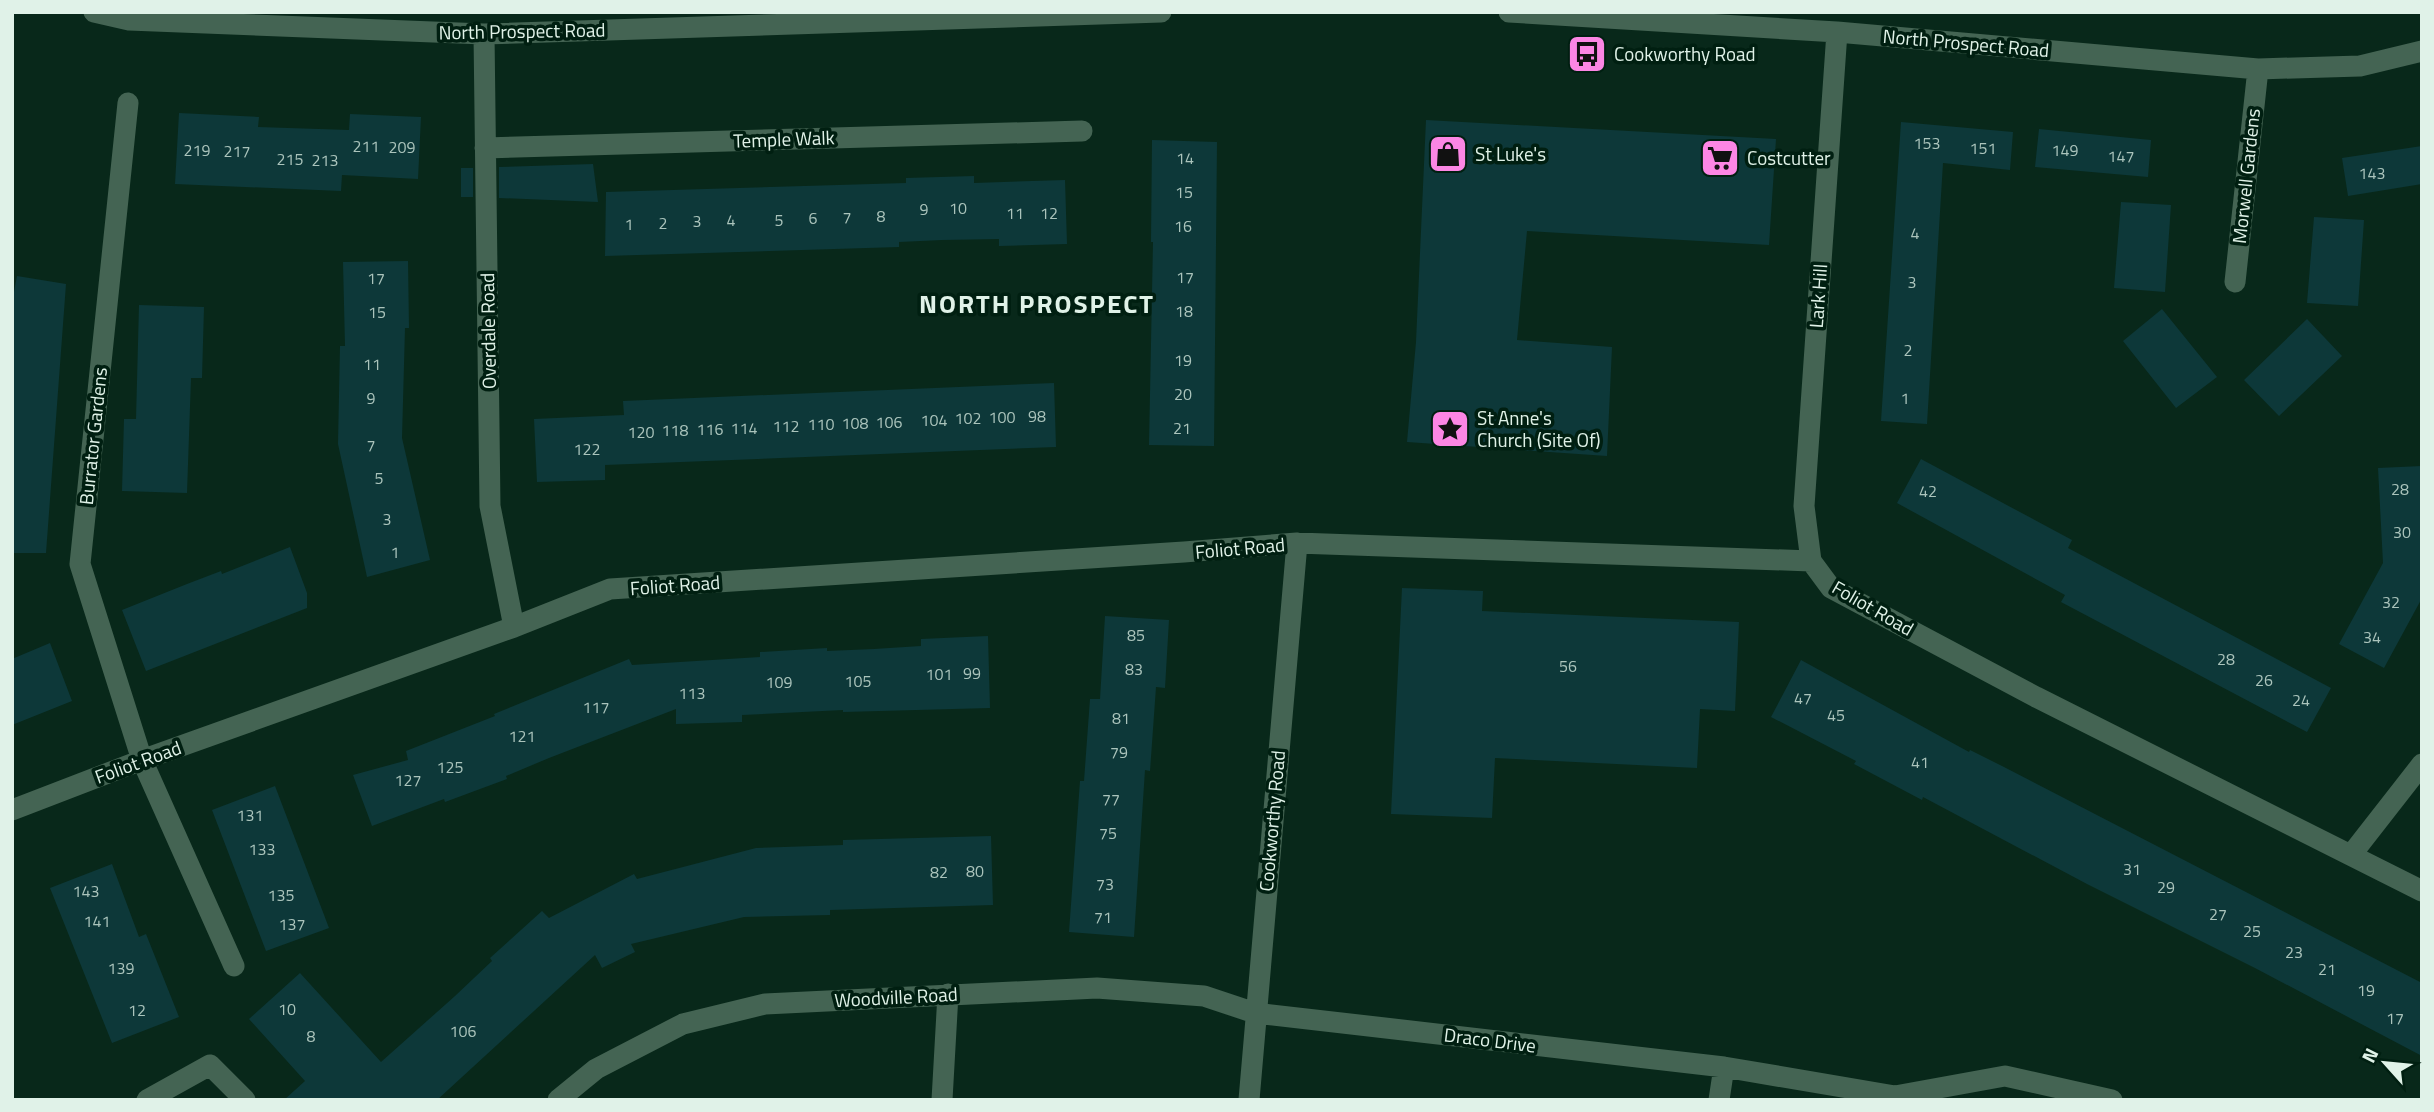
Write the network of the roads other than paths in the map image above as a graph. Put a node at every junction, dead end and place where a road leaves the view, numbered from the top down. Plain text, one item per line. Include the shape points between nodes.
1 (94, 12) edge
2 (1161, 12) edge
3 (1509, 12) edge
4 (1837, 32) junction
5 (484, 34) junction
6 (2422, 51) edge
7 (2258, 69) junction
8 (128, 103) dead end
9 (1082, 131) dead end
10 (485, 148) junction
11 (2235, 282) dead end
12 (1297, 543) junction
13 (1811, 561) junction
14 (514, 627) junction
15 (142, 760) junction
16 (2422, 764) edge
17 (12, 810) edge
18 (2351, 855) junction
19 (2422, 891) edge
20 (234, 966) dead end
21 (948, 994) junction
22 (1255, 1013) junction
23 (1724, 1067) junction
24 (147, 1100) edge
25 (245, 1100) edge
26 (558, 1100) edge
27 (942, 1100) edge
28 (1248, 1100) edge
29 (1720, 1100) edge
30 (2112, 1100) edge

1 - 5 street, North Prospect Road via 129,20
2 - 5 street, North Prospect Road
3 - 4 street, North Prospect Road
4 - 7 street, North Prospect Road
4 - 13 street, Lark Hill via 1804,506
5 - 10 street, Overdale Road
6 - 7 street, North Prospect Road via 2360,66
7 - 11 street, Morwell Gardens
8 - 15 street, Burrator Gardens via 80,564
9 - 10 street, Temple Walk
10 - 14 street, Overdale Road via 490,506
12 - 13 street, Foliot Road
12 - 14 street, Foliot Road via 610,589
12 - 22 street, Cookworthy Road
13 - 18 street, Foliot Road via 1831,588
14 - 15 street, Foliot Road
15 - 17 street, Foliot Road
15 - 20 street, Burrator Gardens
16 - 18 street
18 - 19 street, Foliot Road
21 - 22 street, Woodville Road via 1097,989 1204,996
21 - 26 street, Woodville Road via 765,1004 682,1024 596,1069
21 - 27 street
22 - 23 street, Draco Drive
22 - 28 street, Cookworthy Road
23 - 29 street
23 - 30 street, Draco Drive via 1895,1096 2005,1076
24 - 25 street via 210,1065

